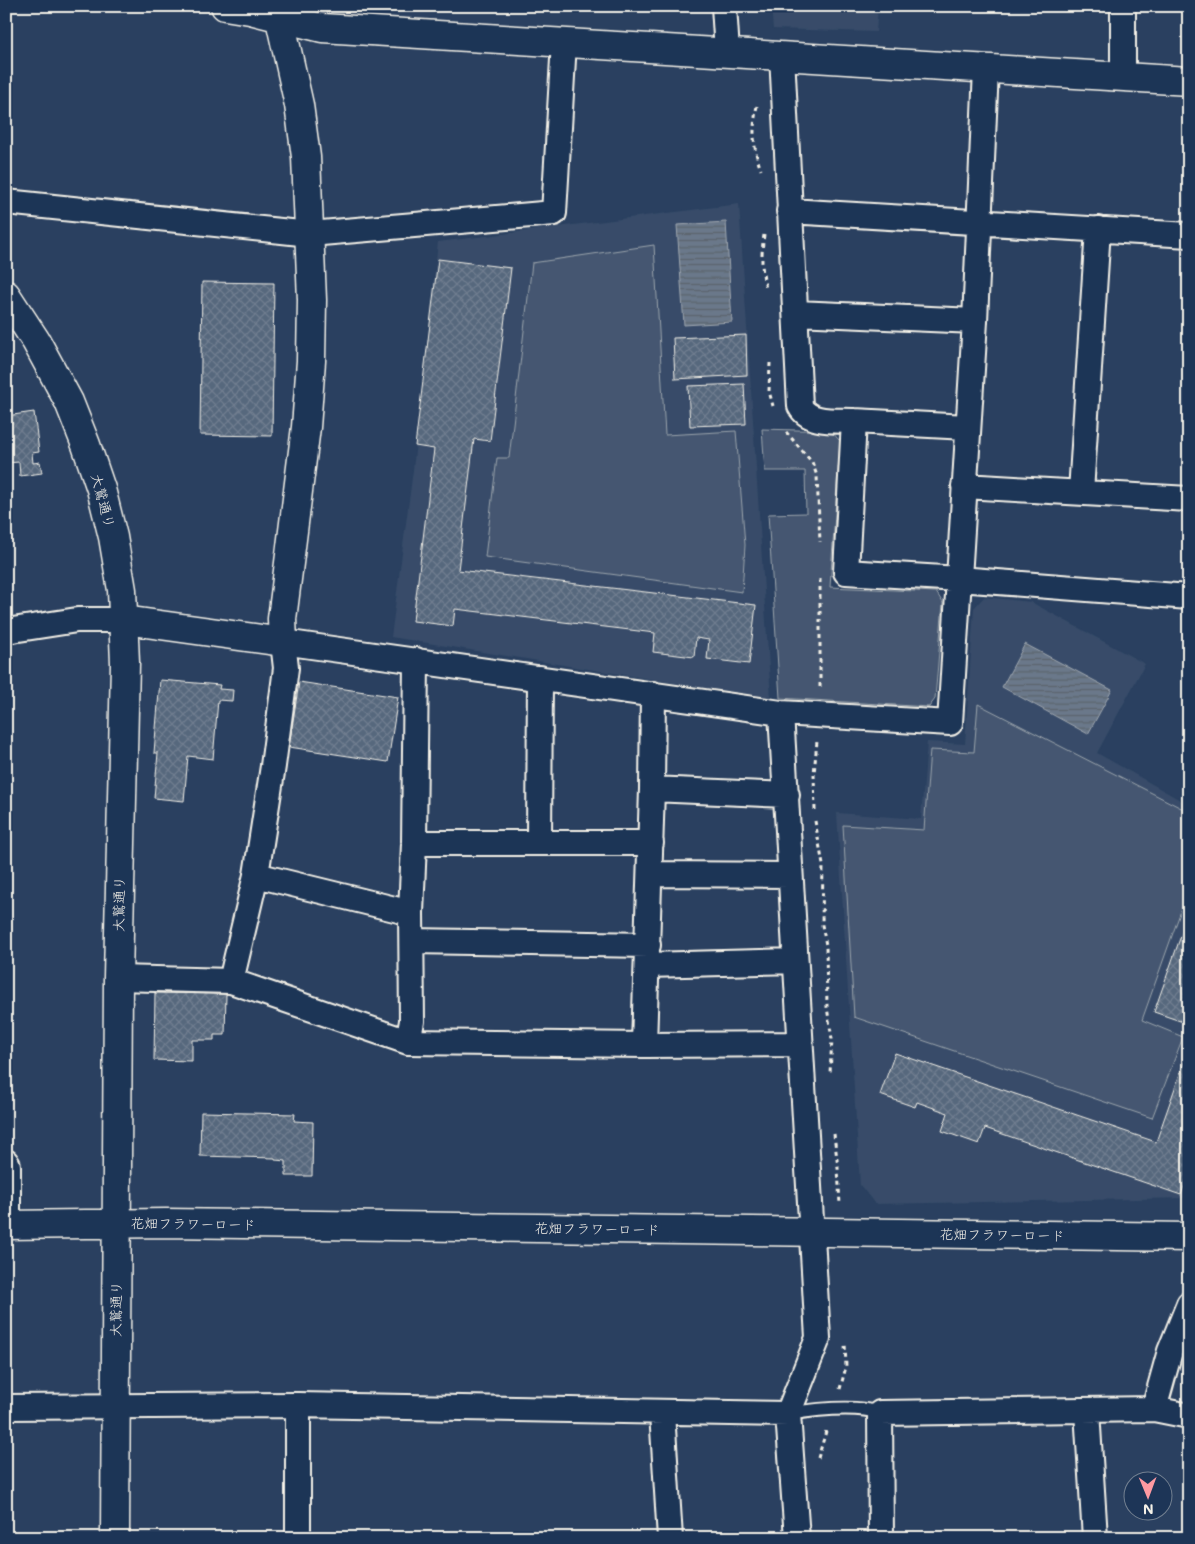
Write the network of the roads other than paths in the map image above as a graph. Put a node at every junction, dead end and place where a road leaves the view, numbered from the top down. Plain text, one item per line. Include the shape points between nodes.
1 (225, 6) edge
2 (724, 6) edge
3 (1123, 6) edge
4 (278, 12) edge
5 (564, 42) junction
6 (727, 52) junction
7 (782, 55) junction
8 (986, 69) junction
9 (1123, 77) junction
10 (1189, 81) edge
11 (6, 202) edge
12 (789, 211) junction
13 (980, 222) junction
14 (1098, 229) junction
15 (310, 234) junction
16 (1189, 235) edge
17 (6, 295) edge
18 (796, 313) junction
19 (975, 321) junction
20 (854, 421) junction
21 (967, 427) junction
22 (964, 486) junction
23 (1081, 492) junction
24 (1189, 499) edge
25 (959, 579) junction
26 (1189, 597) edge
27 (124, 620) junction
28 (6, 631) edge
29 (283, 642) junction
30 (416, 660) junction
31 (540, 678) junction
32 (653, 694) junction
33 (781, 713) junction
34 (652, 789) junction
35 (787, 796) junction
36 (414, 843) junction
37 (539, 843) junction
38 (650, 843) junction
39 (650, 874) junction
40 (790, 874) junction
41 (256, 875) junction
42 (411, 913) junction
43 (412, 941) junction
44 (647, 955) junction
45 (795, 961) junction
46 (118, 978) junction
47 (231, 981) junction
48 (408, 1042) junction
49 (799, 1044) junction
50 (644, 1045) junction
51 (6, 1162) edge
52 (117, 1222) junction
53 (7, 1225) edge
54 (811, 1232) junction
55 (1189, 1237) edge
56 (1189, 1304) edge
57 (298, 1405) junction
58 (6, 1407) edge
59 (115, 1407) junction
60 (1154, 1409) junction
61 (1087, 1412) junction
62 (662, 1413) junction
63 (880, 1413) junction
64 (788, 1414) junction
65 (1189, 1416) edge
66 (115, 1538) edge
67 (298, 1538) edge
68 (670, 1538) edge
69 (797, 1538) edge
70 (881, 1538) edge
71 (1094, 1538) edge

1 - 4 street
2 - 6 street
3 - 9 street
4 - 5 street via 322,28
4 - 15 street via 306,157
5 - 6 street
5 - 15 street via 554,213
6 - 7 street
7 - 8 street
7 - 12 street
8 - 9 street
8 - 13 street
9 - 10 street
11 - 15 street
12 - 13 street
12 - 18 street
13 - 14 street
13 - 19 street
14 - 16 street
14 - 23 street
15 - 29 street via 310,380 282,619
17 - 27 street, 大鷲通り via 41,349 69,402 86,444 113,537
18 - 19 street
18 - 20 street via 800,406 803,412 812,418
19 - 21 street
20 - 21 street
20 - 25 street via 846,572
21 - 22 street
22 - 23 street
22 - 25 street
23 - 24 street
25 - 26 street
25 - 33 street via 950,723
27 - 28 street via 77,620
27 - 29 street
27 - 46 street, 大鷲通り
29 - 30 street
29 - 41 street via 286,668
30 - 31 street
30 - 36 street
31 - 32 street
31 - 37 street
32 - 33 street
32 - 34 street
33 - 35 street
34 - 35 street
34 - 38 street
35 - 40 street
36 - 37 street
36 - 42 street
37 - 38 street
38 - 39 street
39 - 40 street
39 - 44 street
40 - 45 street
41 - 42 street
41 - 47 street
42 - 43 street
43 - 44 street
43 - 48 street via 412,1020
44 - 45 street
44 - 50 street
45 - 49 street
46 - 47 street
46 - 52 street, 大鷲通り
47 - 48 street
48 - 50 street
49 - 50 street
49 - 54 street
51 - 53 street
52 - 53 street, 花畑フラワーロード
52 - 54 street, 花畑フラワーロード
52 - 59 street, 大鷲通り
54 - 55 street, 花畑フラワーロード
54 - 64 street via 818,1338
56 - 60 street via 1170,1351
57 - 59 street
57 - 62 street
57 - 67 street
58 - 59 street
59 - 66 street, 大鷲通り
60 - 61 street
60 - 65 street
61 - 63 street
61 - 71 street
62 - 64 street
62 - 68 street
63 - 64 lane via 867,1409
63 - 70 street
64 - 69 street

